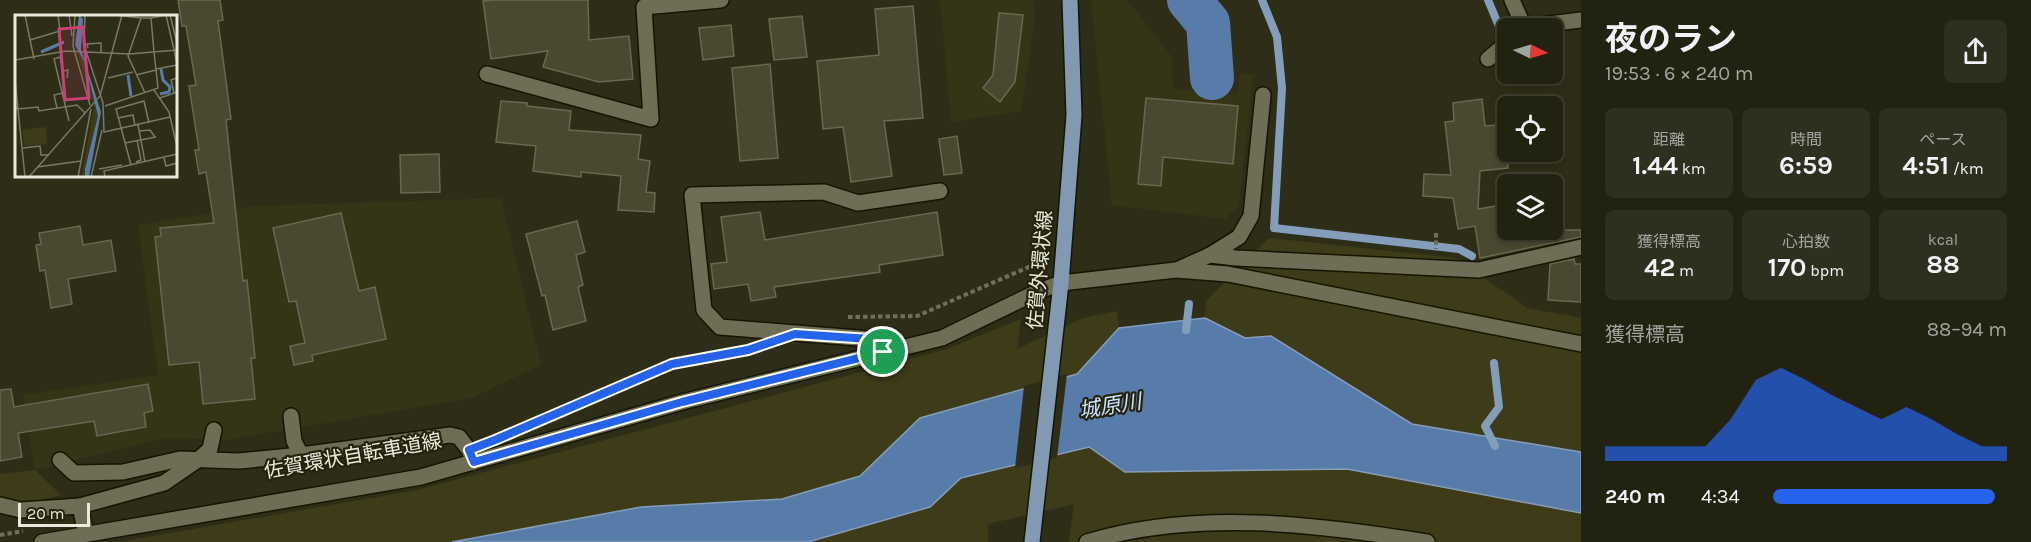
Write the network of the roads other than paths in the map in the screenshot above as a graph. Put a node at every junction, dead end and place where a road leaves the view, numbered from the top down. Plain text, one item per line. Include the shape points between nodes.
1 (721, 0) edge
2 (1070, 0) edge
3 (1512, 0) edge
4 (1519, 18) edge
5 (1581, 20) edge
6 (1563, 22) edge
7 (1497, 51) edge
8 (1488, 59) dead end
9 (487, 74) dead end
10 (1263, 95) dead end
11 (940, 191) dead end
12 (1581, 247) edge
13 (1209, 255) junction
14 (1176, 270) junction
15 (1061, 283) junction
16 (1581, 344) edge
17 (883, 352) junction
18 (291, 416) dead end
19 (214, 430) dead end
20 (301, 456) junction
21 (199, 459) junction
22 (60, 460) dead end
23 (474, 462) junction
24 (0, 505) edge
25 (80, 506) junction
26 (86, 534) junction
27 (42, 542) edge
28 (1032, 542) edge
29 (1087, 542) edge
30 (1426, 542) edge

1 - 9 street via 644,7 651,119
2 - 15 main road, 佐賀外環状線 via 1074,115
3 - 4 street
5 - 6 street
7 - 8 street
10 - 13 street via 1251,216 1239,237
11 - 17 street via 858,203 824,192 692,195 704,310 720,327 870,339
12 - 13 street via 1479,270
13 - 14 street
14 - 15 street
14 - 16 street via 1227,274
15 - 17 street via 942,338
15 - 28 main road, 佐賀外環状線
17 - 23 street via 682,402
18 - 20 street via 294,441
19 - 21 street via 210,448
20 - 21 street via 239,462
20 - 23 street via 450,435 459,437
21 - 22 street via 180,459 123,472 74,473
21 - 25 street via 164,483
23 - 26 street via 421,477
24 - 25 street via 21,510
25 - 26 street
26 - 27 street
29 - 30 street via 1170,525 1285,523

